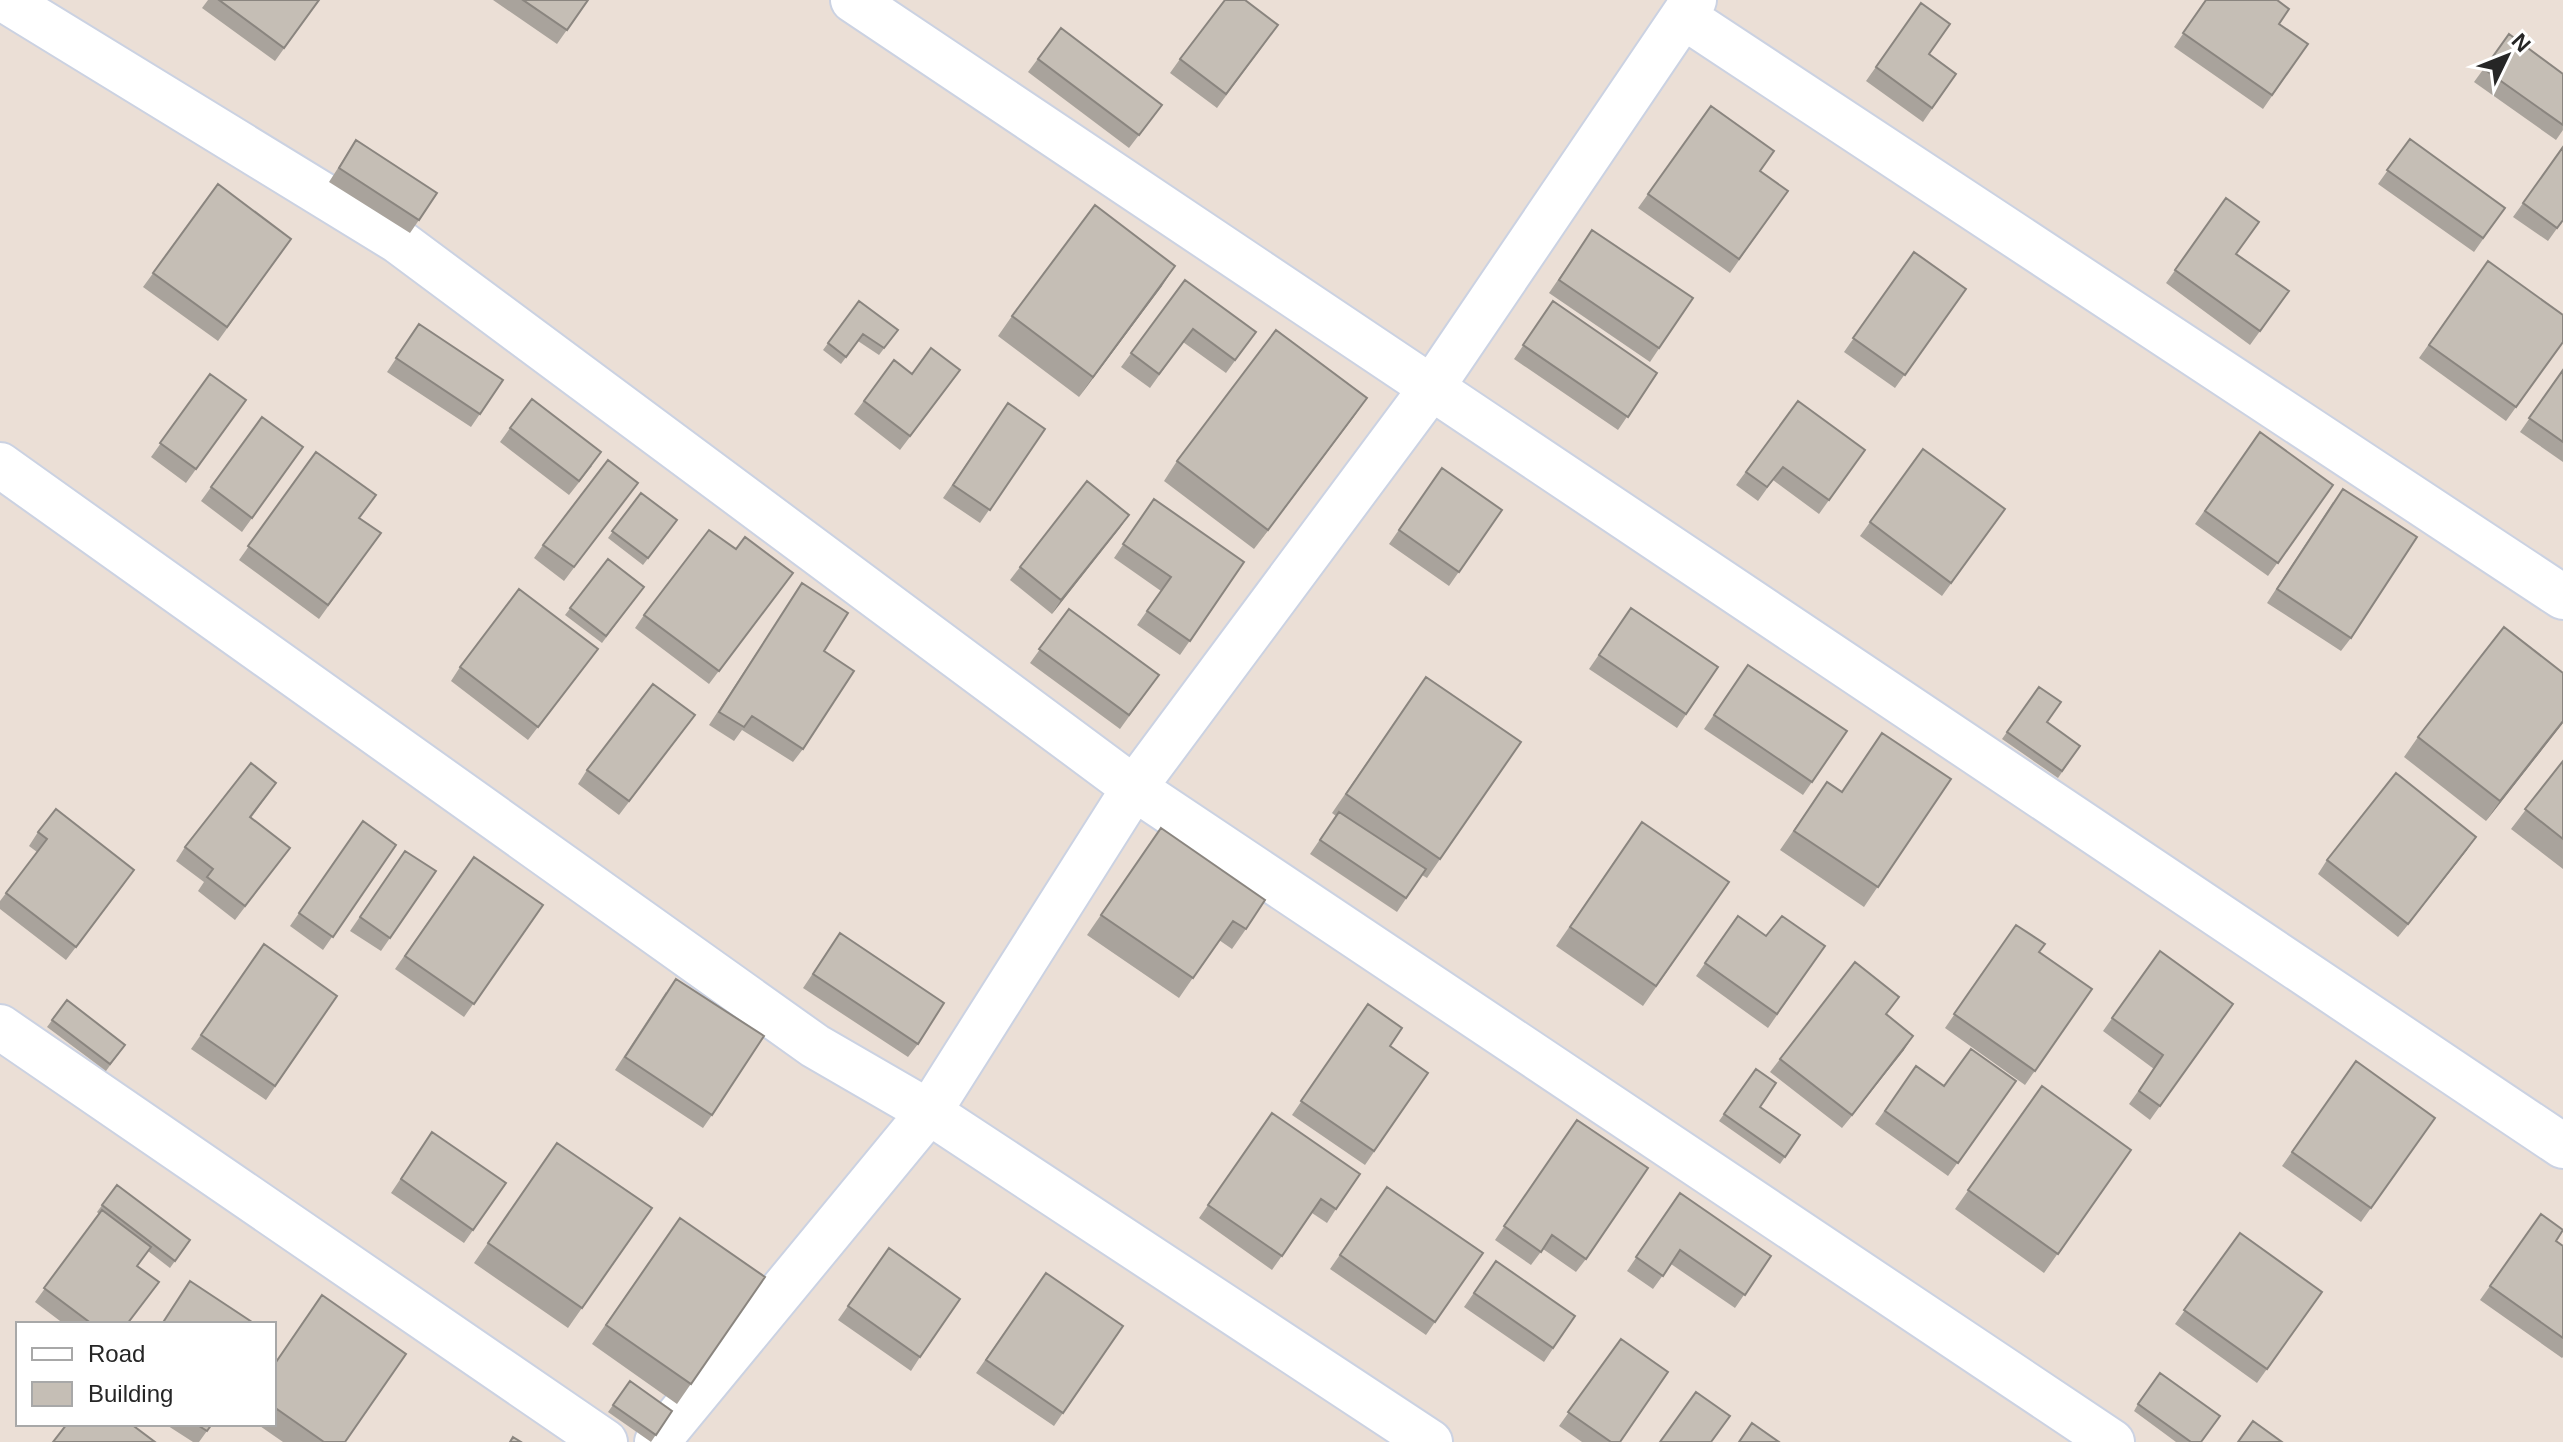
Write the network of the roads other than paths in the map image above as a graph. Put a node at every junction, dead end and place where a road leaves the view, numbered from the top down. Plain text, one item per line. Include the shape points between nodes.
1 (5, 0) edge
2 (853, 0) edge
3 (1689, 9) edge
4 (1432, 387) junction
5 (0, 465) edge
6 (2563, 597) edge
7 (1134, 788) junction
8 (0, 1027) edge
9 (929, 1112) junction
10 (2563, 1146) edge
11 (605, 1442) edge
12 (657, 1442) edge
13 (1430, 1442) edge
14 (2112, 1442) edge

1 - 7 street via 398,241
2 - 4 street
3 - 4 street
3 - 6 street
4 - 7 street
4 - 10 street
5 - 9 street via 815,1046
7 - 9 street
7 - 14 street
8 - 11 street
9 - 12 street
9 - 13 street

